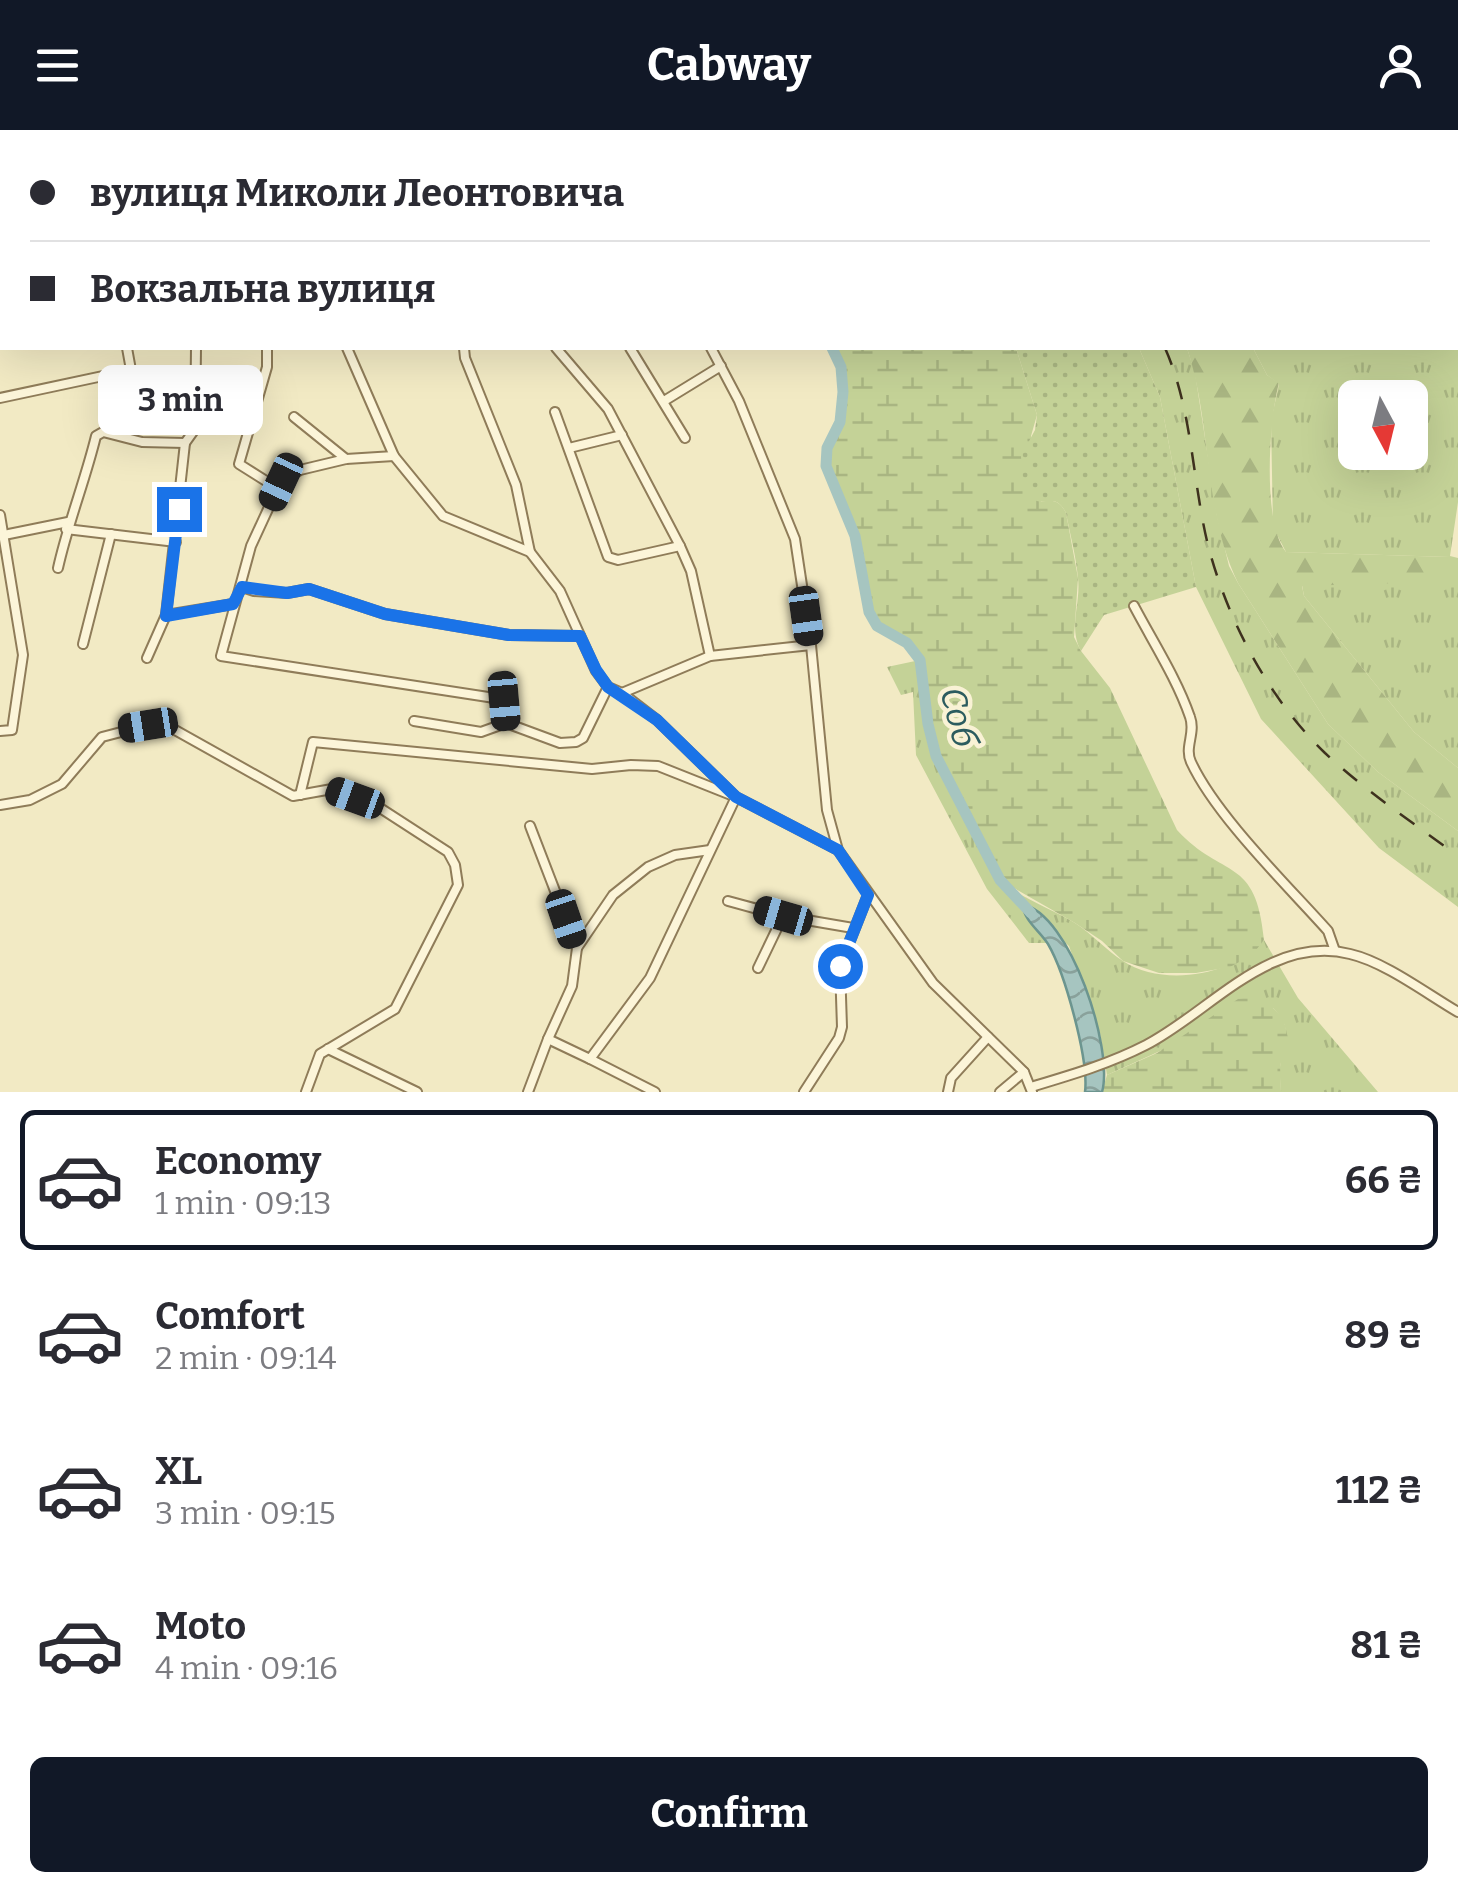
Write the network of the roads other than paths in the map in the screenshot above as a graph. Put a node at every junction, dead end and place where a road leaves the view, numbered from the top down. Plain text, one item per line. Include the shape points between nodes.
1 (127, 350) edge
2 (196, 350) edge
3 (267, 350) edge
4 (348, 350) edge
5 (464, 350) edge
6 (558, 350) edge
7 (631, 350) edge
8 (713, 350) edge
9 (722, 366) junction
10 (0, 398) edge
11 (664, 400) junction
12 (555, 412) dead end
13 (294, 417) dead end
14 (622, 435) junction
15 (685, 438) dead end
16 (185, 444) junction
17 (570, 448) junction
18 (394, 456) junction
19 (346, 459) junction
20 (281, 482) junction
21 (0, 515) edge
22 (67, 525) junction
23 (111, 534) junction
24 (2, 535) edge
25 (176, 542) junction
26 (680, 546) junction
27 (530, 552) junction
28 (58, 568) dead end
29 (242, 587) junction
30 (233, 604) junction
31 (1134, 606) dead end
32 (166, 616) junction
33 (580, 636) junction
34 (83, 644) dead end
35 (811, 645) junction
36 (710, 656) junction
37 (147, 658) dead end
38 (608, 687) junction
39 (622, 693) junction
40 (414, 722) dead end
41 (506, 724) junction
42 (0, 732) edge
43 (300, 795) junction
44 (736, 797) junction
45 (0, 805) edge
46 (530, 826) dead end
47 (710, 850) junction
48 (838, 850) junction
49 (868, 895) junction
50 (728, 901) dead end
51 (783, 916) junction
52 (853, 928) junction
53 (577, 948) junction
54 (1335, 951) junction
55 (758, 968) dead end
56 (1458, 1012) edge
57 (988, 1037) junction
58 (548, 1039) junction
59 (328, 1049) junction
60 (590, 1060) junction
61 (1024, 1072) junction
62 (1031, 1090) edge
63 (306, 1092) edge
64 (417, 1092) edge
65 (528, 1092) edge
66 (655, 1092) edge
67 (804, 1092) edge
68 (948, 1092) edge
69 (1000, 1092) edge

1 - 10 street via 131,370
2 - 16 street via 196,429
3 - 20 street via 239,464
4 - 18 street
5 - 27 street via 516,485
6 - 14 street via 602,399
7 - 11 street
8 - 9 street
9 - 11 street
9 - 35 street via 792,530
11 - 15 street
12 - 17 street
13 - 19 street
14 - 17 street
14 - 26 street
16 - 22 street via 96,436
16 - 25 street
17 - 26 street via 608,557
18 - 19 street
18 - 27 street via 443,516
19 - 20 street
20 - 29 street via 251,546
21 - 24 street
22 - 23 street
22 - 24 street
22 - 28 street
23 - 25 street
23 - 34 street
24 - 42 street via 24,655 12,730
25 - 32 street
26 - 36 street
27 - 33 street via 560,591
29 - 30 street
29 - 33 street via 309,589 385,614 509,635
30 - 32 street
30 - 41 street via 221,656 488,697 504,701
31 - 54 street via 1189,714 1192,764 1227,816 1328,931
32 - 37 street
33 - 38 street
35 - 36 street
35 - 48 street via 827,810
36 - 39 street
38 - 39 street
38 - 41 street via 576,742
39 - 44 street
40 - 41 street via 480,732
43 - 44 street via 314,742 592,769 658,766
43 - 45 street via 175,730 148,725 102,738 62,784
43 - 59 street via 332,789 378,806 448,852 458,884 395,1009
44 - 47 street
44 - 48 street
46 - 53 street
47 - 53 street via 648,867 613,895
47 - 60 street via 650,978
48 - 49 street
49 - 52 street
49 - 57 street via 933,983
50 - 51 street
51 - 52 street
51 - 55 street
52 - 67 street via 840,966 839,1038
53 - 58 street via 572,986
54 - 56 street via 1368,960
54 - 62 street via 1264,967 1163,1036
57 - 61 street
57 - 68 street via 951,1078
58 - 60 street
58 - 65 street
59 - 63 street
59 - 64 street
60 - 66 street
61 - 62 street
61 - 69 street

